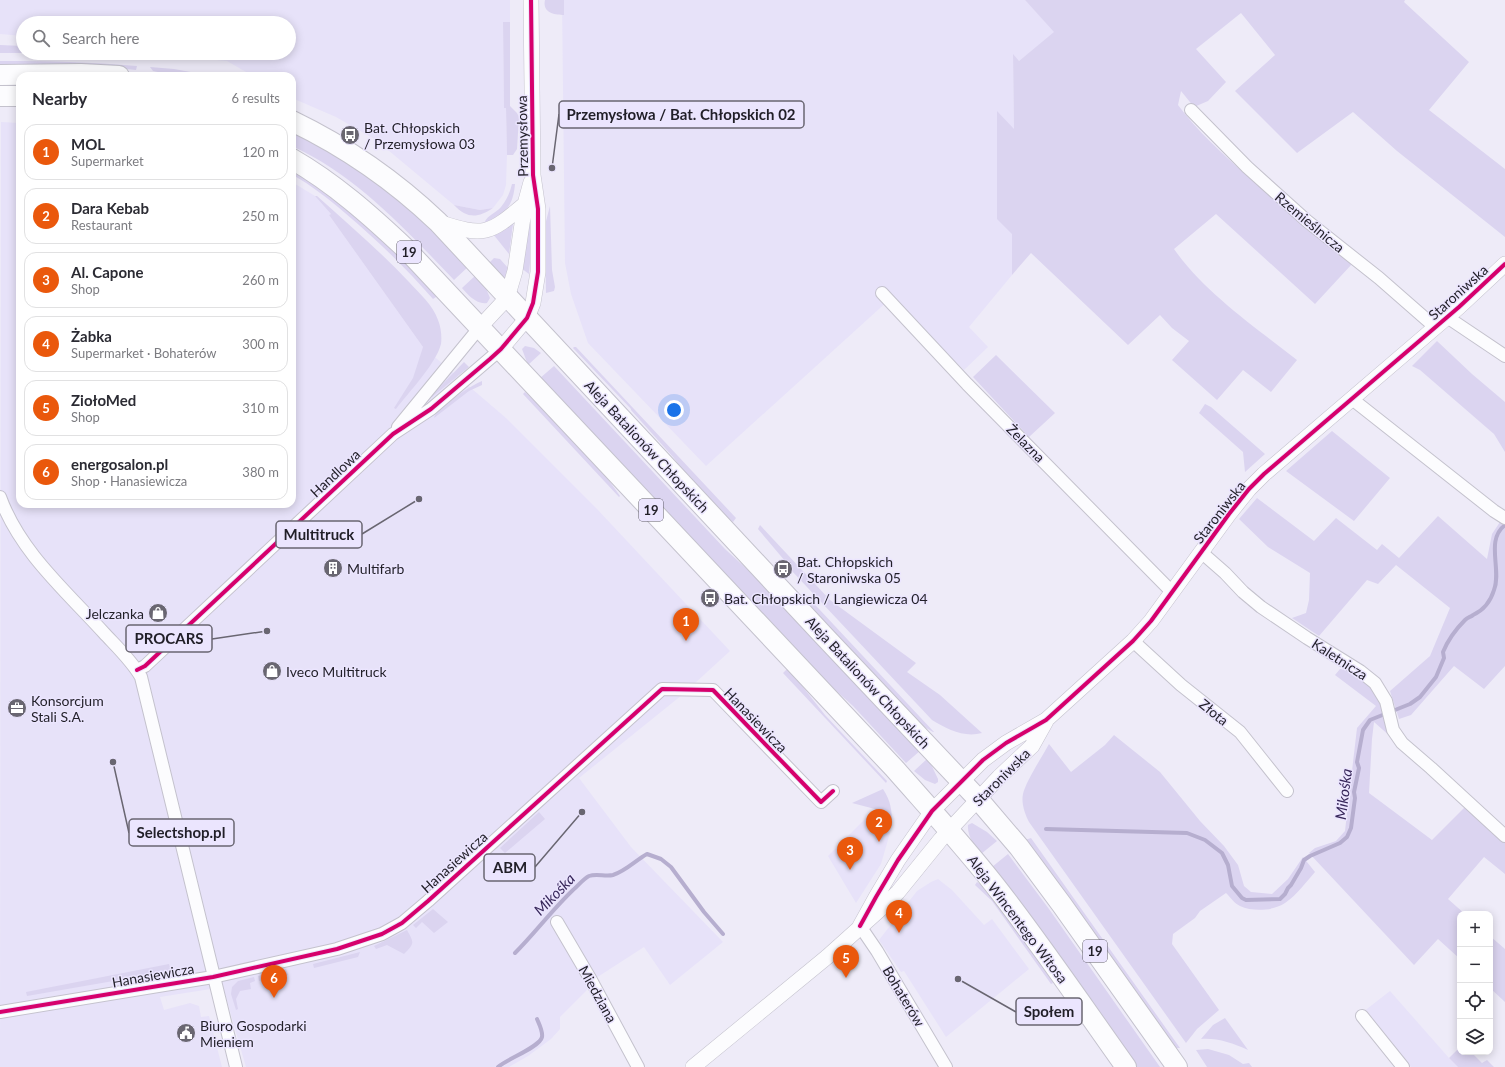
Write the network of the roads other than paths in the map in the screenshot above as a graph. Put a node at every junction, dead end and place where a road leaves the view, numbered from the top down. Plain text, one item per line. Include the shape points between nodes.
1 (531, 0) edge
2 (0, 75) edge
3 (16, 75) edge
4 (0, 96) edge
5 (16, 96) edge
6 (1191, 110) dead end
7 (296, 123) edge
8 (296, 162) edge
9 (533, 175) junction
10 (525, 204) junction
11 (438, 222) junction
12 (1505, 264) edge
13 (882, 293) dead end
14 (507, 298) junction
15 (1447, 317) junction
16 (527, 318) junction
17 (480, 327) junction
18 (1436, 327) junction
19 (501, 349) junction
20 (1505, 356) edge
21 (1352, 399) junction
22 (393, 434) junction
23 (0, 497) edge
24 (1505, 518) edge
25 (1201, 552) junction
26 (1172, 592) junction
27 (1133, 641) junction
28 (137, 670) junction
29 (1046, 720) junction
30 (961, 781) junction
31 (833, 791) dead end
32 (1287, 791) dead end
33 (978, 799) junction
34 (932, 811) junction
35 (1500, 824) edge
36 (949, 830) junction
37 (1505, 836) edge
38 (557, 922) dead end
39 (860, 926) junction
40 (213, 976) junction
41 (0, 1012) edge
42 (1362, 1016) dead end
43 (236, 1067) edge
44 (638, 1067) edge
45 (693, 1067) edge
46 (946, 1067) edge
47 (1126, 1067) edge
48 (1177, 1067) edge
49 (1403, 1067) edge

1 - 9 street, Przemysłowa
2 - 3 main road
4 - 5 main road
6 - 18 street, Rzemieślnicza via 1247,167 1307,221
7 - 11 main road, Aleja Batalionów Chłopskich / 19 via 375,169 415,200
8 - 17 main road, 19 via 331,184 384,228
9 - 10 street, Przemysłowa
9 - 16 street, Przemysłowa via 538,209 538,272 533,303
10 - 11 street via 494,228 481,232 464,231
10 - 14 street, Przemysłowa via 515,270
11 - 14 main road, Aleja Batalionów Chłopskich / 19
12 - 15 street, Staroniwska
13 - 26 street, Żelazna via 967,384
14 - 16 main road, Aleja Batalionów Chłopskich / 19
14 - 17 street
15 - 18 street, Staroniwska
15 - 20 street
16 - 19 street
16 - 30 main road, Aleja Batalionów Chłopskich / 19
17 - 19 main road, 19
17 - 22 street, Handlowa
18 - 21 street, Staroniwska
19 - 22 street, Handlowa via 430,409
19 - 34 main road, 19
21 - 24 street
21 - 25 street, Staroniwska via 1259,479
22 - 28 street, Handlowa via 145,666
23 - 28 street via 13,526 27,548
25 - 26 street, Staroniwska
25 - 35 street, Kaletnicza via 1261,607 1370,678 1382,692 1393,730 1402,743
26 - 27 street, Staroniwska
27 - 29 street, Staroniwska
27 - 32 street, Złota via 1181,685 1240,732
28 - 40 street via 145,688
29 - 30 street, Staroniwska via 1006,743
29 - 33 street, Staroniwska via 1032,746
30 - 33 main road, Aleja Batalionów Chłopskich / 19
30 - 34 street, Staroniwska
31 - 40 street, Hanasiewicza via 821,802 713,690 662,689 402,923 382,934 337,949
33 - 36 street, Staroniwska
33 - 48 main road, 19 via 1019,847
34 - 36 main road, 19
34 - 39 street, Staroniwska via 895,866
35 - 37 street, Kaletnicza
36 - 39 street, Staroniwska via 898,892
36 - 47 main road, Aleja Wincentego Witosa / 19 via 1000,892
38 - 44 street, Miedziana
39 - 45 street, Staroniwska via 827,957
39 - 46 street, Bohaterów
40 - 41 street, Hanasiewicza
40 - 43 street
42 - 49 street

